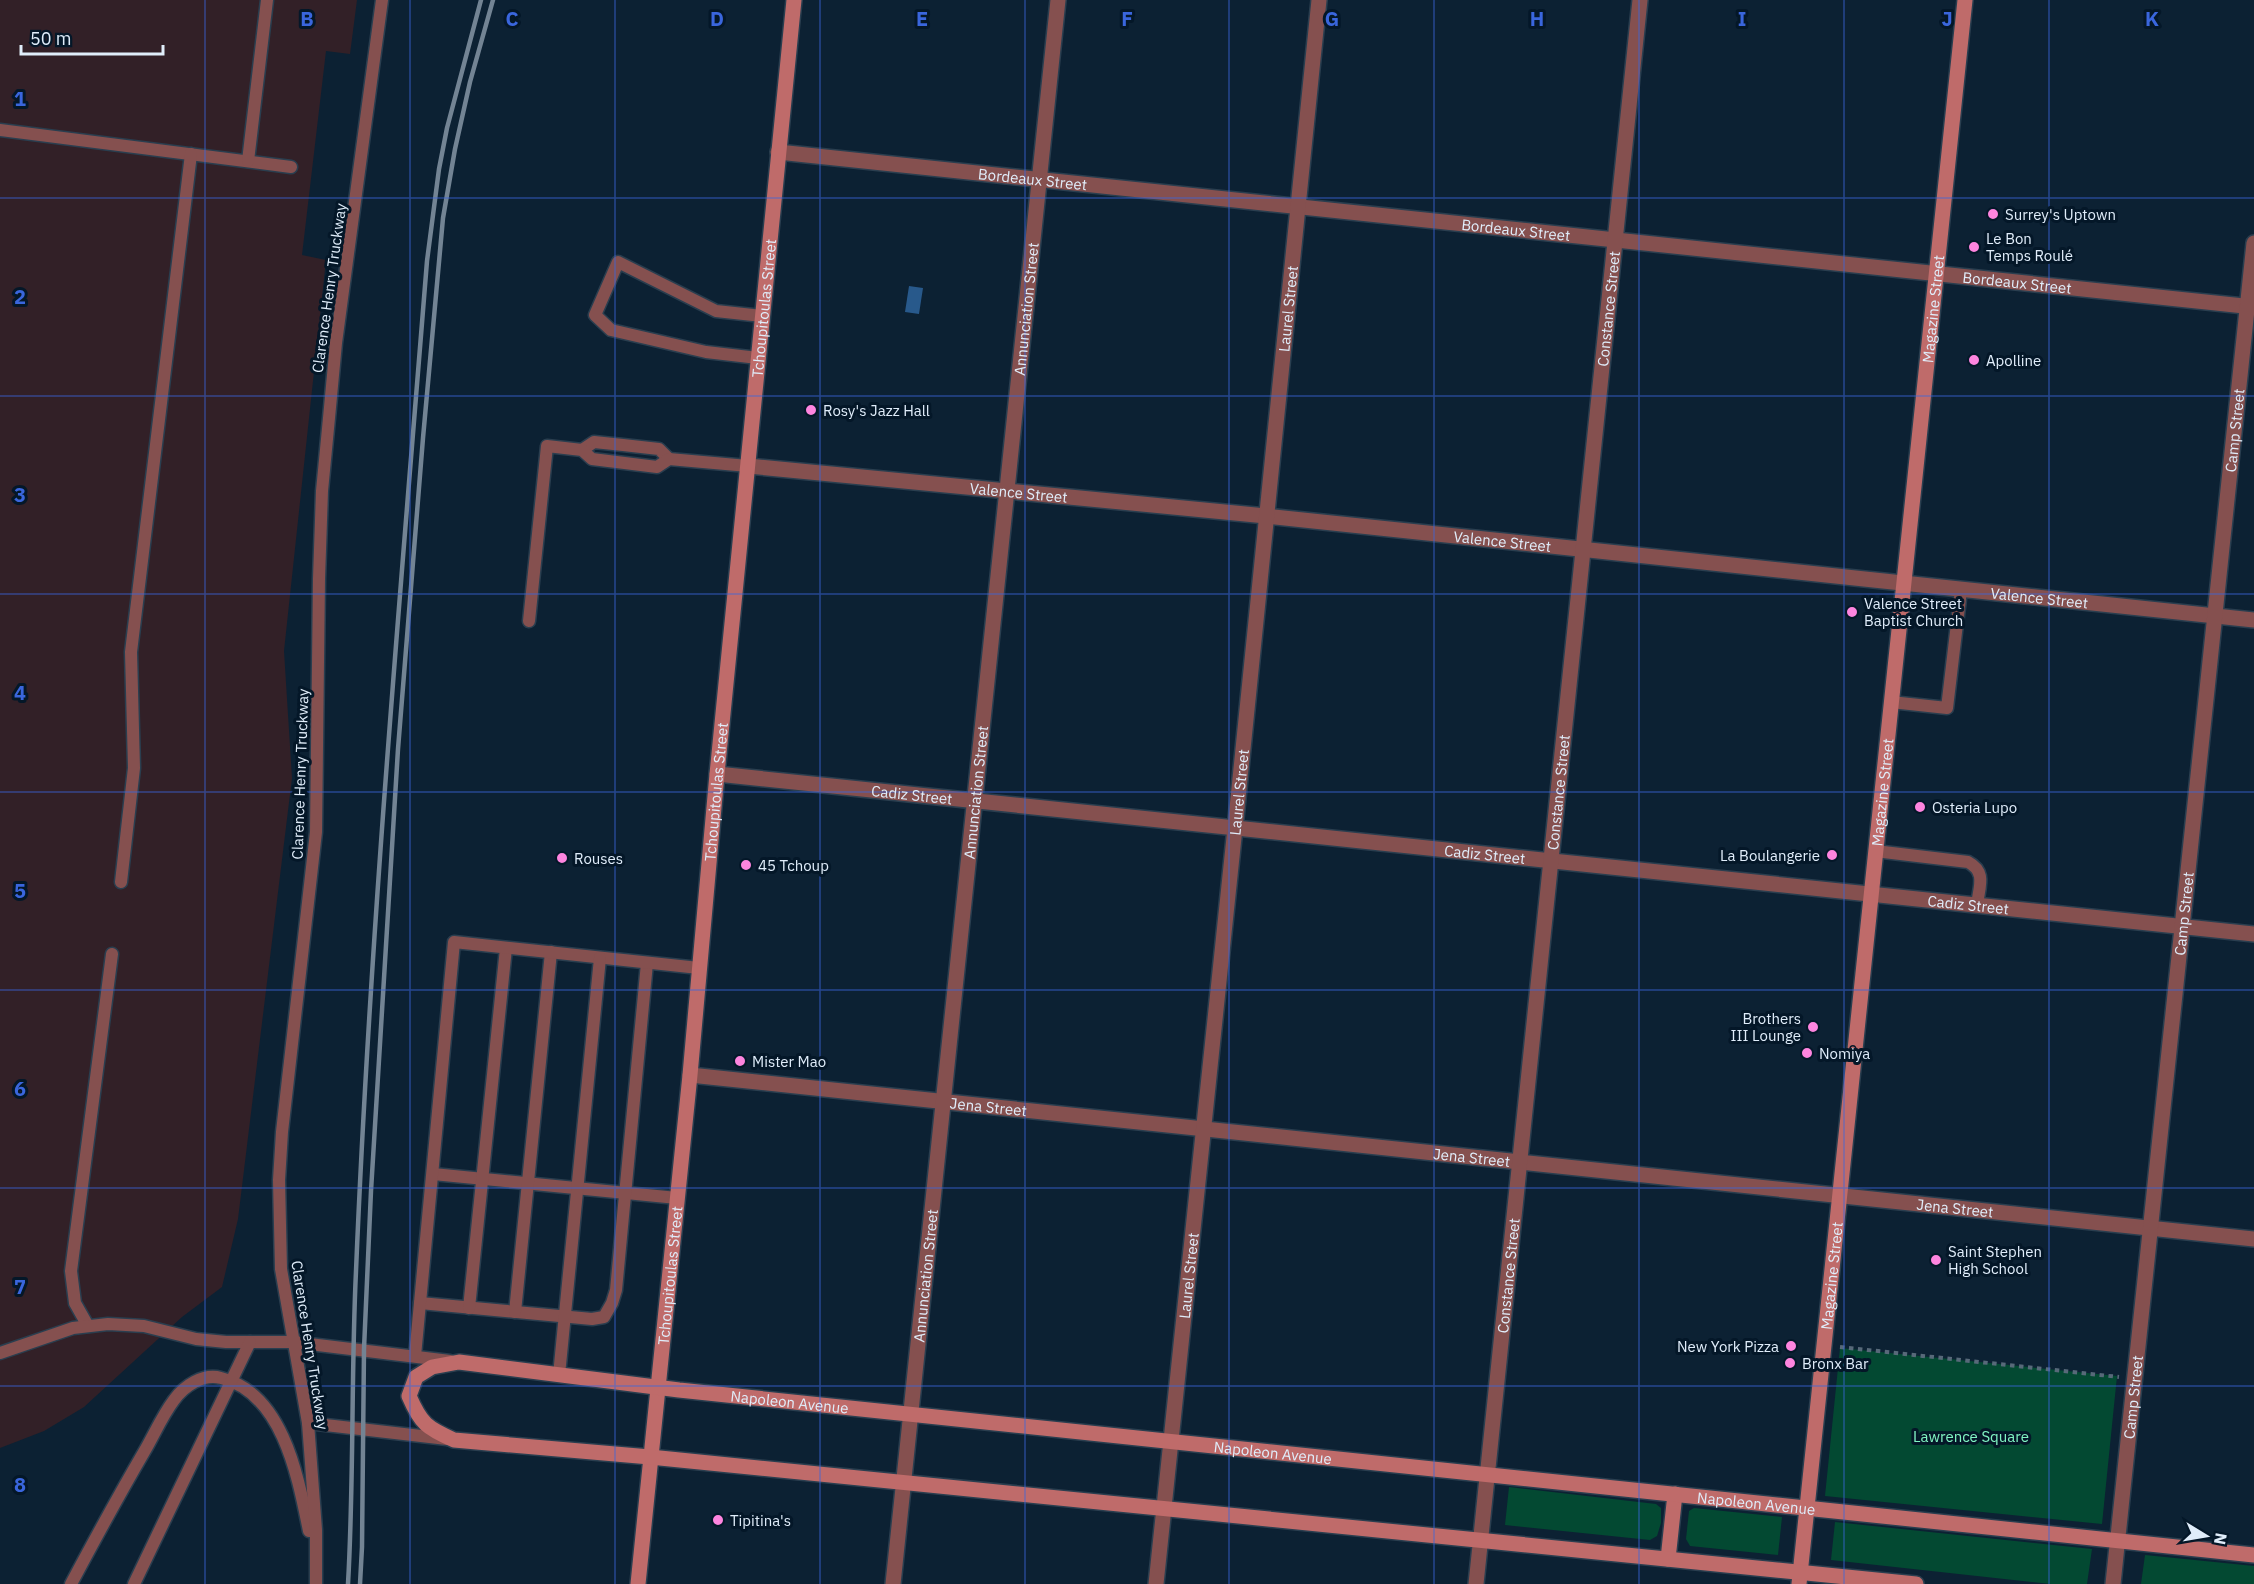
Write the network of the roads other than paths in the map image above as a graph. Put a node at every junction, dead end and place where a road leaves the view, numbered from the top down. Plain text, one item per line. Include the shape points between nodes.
1 (267, 0) edge
2 (382, 0) edge
3 (794, 0) edge
4 (1058, 0) edge
5 (1318, 0) edge
6 (1640, 0) edge
7 (1965, 0) edge
8 (0, 130) edge
9 (778, 152) junction
10 (191, 154) junction
11 (248, 161) junction
12 (291, 167) dead end
13 (1038, 180) junction
14 (1296, 206) junction
15 (1616, 239) junction
16 (2254, 243) edge
17 (1937, 273) junction
18 (2251, 306) edge
19 (762, 316) junction
20 (758, 358) junction
21 (582, 450) junction
22 (669, 459) junction
23 (748, 466) junction
24 (1006, 490) junction
25 (1266, 516) junction
26 (1584, 550) junction
27 (1903, 584) junction
28 (1961, 590) junction
29 (2215, 616) junction
30 (2254, 620) edge
31 (529, 621) dead end
32 (1891, 702) junction
33 (717, 774) junction
34 (975, 801) junction
35 (1235, 828) junction
36 (1875, 851) junction
37 (1552, 861) junction
38 (121, 882) dead end
39 (1871, 894) junction
40 (1977, 905) junction
41 (2182, 926) junction
42 (2254, 934) edge
43 (506, 948) junction
44 (551, 952) junction
45 (112, 954) dead end
46 (600, 958) junction
47 (647, 963) junction
48 (699, 968) junction
49 (690, 1075) junction
50 (943, 1101) junction
51 (1203, 1129) junction
52 (1521, 1161) junction
53 (433, 1174) junction
54 (481, 1178) junction
55 (527, 1183) junction
56 (579, 1188) junction
57 (624, 1192) junction
58 (677, 1197) junction
59 (1840, 1197) junction
60 (2150, 1229) junction
61 (2254, 1239) edge
62 (420, 1303) junction
63 (469, 1308) junction
64 (514, 1312) junction
65 (564, 1316) junction
66 (88, 1326) junction
67 (250, 1342) junction
68 (293, 1342) junction
69 (0, 1353) edge
70 (415, 1356) junction
71 (459, 1362) junction
72 (559, 1375) junction
73 (231, 1381) junction
74 (659, 1387) junction
75 (910, 1414) junction
76 (308, 1423) junction
77 (454, 1440) junction
78 (1170, 1441) junction
79 (650, 1457) junction
80 (1488, 1474) junction
81 (903, 1483) junction
82 (1676, 1494) junction
83 (1806, 1508) junction
84 (1163, 1509) junction
85 (1481, 1540) junction
86 (2117, 1540) junction
87 (2254, 1555) edge
88 (1668, 1559) junction
89 (316, 1562) junction
90 (1799, 1578) edge
91 (71, 1584) edge
92 (134, 1584) edge
93 (316, 1584) edge
94 (638, 1584) edge
95 (893, 1584) edge
96 (1156, 1584) edge
97 (1476, 1584) edge
98 (1916, 1584) edge
99 (2113, 1584) edge

1 - 11 lane
2 - 68 lane, Clarence Henry Truckway via 336,343 322,490 316,832 279,1180 282,1269
3 - 9 street, Tchoupitoulas Street
4 - 13 street, Annunciation Street
5 - 14 street, Laurel Street
6 - 15 street, Constance Street
7 - 17 street, Magazine Street
8 - 10 lane
9 - 13 street, Bordeaux Street
9 - 19 street, Tchoupitoulas Street
10 - 11 lane
10 - 38 lane via 131,652 134,768
11 - 12 lane
13 - 14 street, Bordeaux Street
13 - 24 street, Annunciation Street
14 - 15 street, Bordeaux Street
14 - 25 street, Laurel Street
15 - 17 street, Bordeaux Street
15 - 26 street, Constance Street
16 - 18 street, Camp Street
17 - 18 street, Bordeaux Street
17 - 27 street, Magazine Street
18 - 29 street, Camp Street
19 - 20 street, Tchoupitoulas Street
19 - 20 lane via 716,311 618,262 595,315 612,330 706,352
20 - 23 street, Tchoupitoulas Street
21 - 22 lane via 592,459 634,464 657,466
21 - 22 lane via 594,442 623,445 659,449
21 - 31 lane via 547,446
22 - 23 lane
23 - 24 street, Valence Street
23 - 33 street, Tchoupitoulas Street
24 - 25 street, Valence Street
24 - 34 street, Annunciation Street
25 - 26 street, Valence Street
25 - 35 street, Laurel Street
26 - 27 street, Valence Street
26 - 37 street, Constance Street
27 - 28 street, Valence Street
27 - 32 street, Magazine Street
28 - 29 street, Valence Street
28 - 32 lane via 1947,708
29 - 30 street, Valence Street
29 - 41 street, Camp Street
32 - 36 street, Magazine Street
33 - 34 street, Cadiz Street
33 - 48 street, Tchoupitoulas Street
34 - 35 street, Cadiz Street
34 - 50 street, Annunciation Street
35 - 37 street, Cadiz Street
35 - 51 street, Laurel Street
36 - 39 street, Magazine Street
36 - 40 lane via 1968,862 1981,875
37 - 39 street, Cadiz Street
37 - 52 street, Constance Street
39 - 40 street, Cadiz Street
39 - 59 street, Magazine Street
40 - 41 street, Cadiz Street
41 - 42 street, Cadiz Street
41 - 60 street, Camp Street
43 - 44 lane
43 - 53 lane via 454,942
43 - 54 lane
44 - 46 lane
44 - 55 lane
45 - 66 lane via 71,1271 75,1303
46 - 47 lane
46 - 56 lane
47 - 48 lane
47 - 57 lane
48 - 49 street, Tchoupitoulas Street
49 - 50 street, Jena Street
49 - 58 street, Tchoupitoulas Street
50 - 51 street, Jena Street
50 - 75 street, Annunciation Street
51 - 52 street, Jena Street
51 - 78 street, Laurel Street
52 - 59 street, Jena Street
52 - 80 street, Constance Street
53 - 54 lane
53 - 62 lane
54 - 55 lane
54 - 63 lane
55 - 56 lane
55 - 64 lane
56 - 57 lane
56 - 65 lane
57 - 58 lane
57 - 65 lane via 612,1303 604,1317
58 - 74 street, Tchoupitoulas Street
59 - 60 street, Jena Street
59 - 83 street, Magazine Street
60 - 61 street, Jena Street
60 - 86 street, Camp Street
62 - 63 lane
62 - 70 lane
63 - 64 lane
64 - 65 lane
65 - 72 lane
66 - 67 lane, Napoleon Avenue via 127,1324 196,1339
66 - 69 lane, Napoleon Avenue
67 - 68 lane, Napoleon Avenue
67 - 73 lane
68 - 70 lane, Napoleon Avenue
68 - 76 lane, Clarence Henry Truckway
70 - 71 lane, Napoleon Avenue
71 - 72 street, Napoleon Avenue
71 - 77 street via 432,1367 416,1377 409,1395 428,1428
72 - 74 street, Napoleon Avenue
73 - 89 lane via 255,1395 274,1418 295,1473
73 - 91 lane via 213,1376 201,1378 174,1400
73 - 92 lane
74 - 75 street, Napoleon Avenue
74 - 79 street, Tchoupitoulas Street
75 - 78 street, Napoleon Avenue
75 - 81 street, Annunciation Street
76 - 77 lane
76 - 89 lane, Clarence Henry Truckway
77 - 79 street
78 - 80 street, Napoleon Avenue
78 - 84 street, Laurel Street
79 - 81 street
79 - 94 street, Tchoupitoulas Street
80 - 82 street, Napoleon Avenue
80 - 85 street, Constance Street
81 - 84 street
81 - 95 street, Annunciation Street
82 - 83 street, Napoleon Avenue
82 - 88 street
83 - 86 street, Napoleon Avenue
83 - 90 street, Magazine Street
84 - 85 street
84 - 96 street, Laurel Street
85 - 88 street
85 - 97 street, Constance Street
86 - 87 street, Napoleon Avenue
86 - 99 street, Camp Street
88 - 90 street
89 - 93 lane, Clarence Henry Truckway
90 - 98 street

